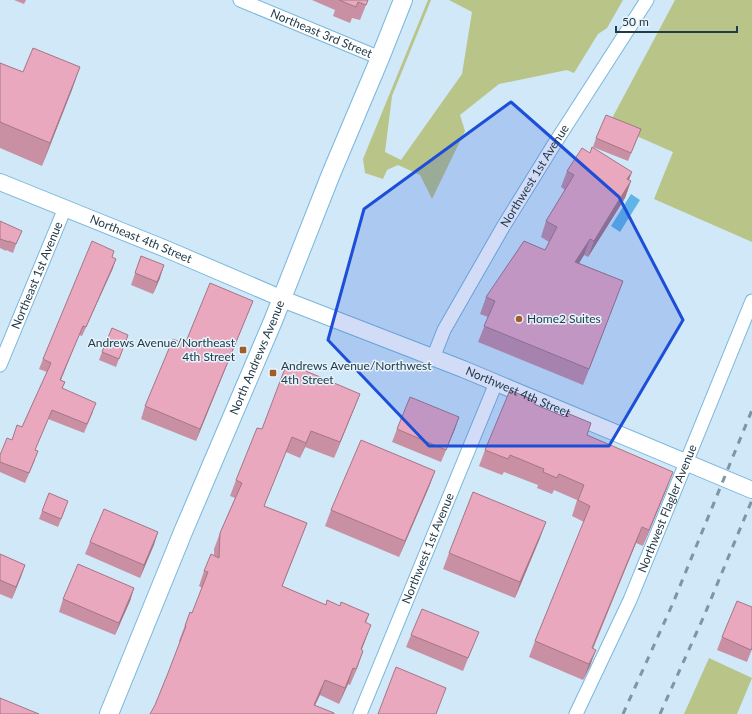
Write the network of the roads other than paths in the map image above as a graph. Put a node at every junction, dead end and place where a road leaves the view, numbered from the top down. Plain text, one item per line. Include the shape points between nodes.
1 (240, 0) edge
2 (403, 0) edge
3 (647, 0) edge
4 (380, 58) junction
5 (0, 182) edge
6 (65, 208) junction
7 (282, 298) junction
8 (752, 301) edge
9 (433, 358) junction
10 (0, 365) edge
11 (496, 383) junction
12 (686, 462) junction
13 (752, 490) edge
14 (109, 714) edge
15 (360, 714) edge
16 (576, 714) edge

1 - 4 street, Northeast 3rd Street
2 - 4 main road, North Andrews Avenue
3 - 9 street, Northwest 1st Avenue via 552,146 503,227 444,330
4 - 7 main road, North Andrews Avenue
5 - 6 street, Northeast 4th Street
6 - 7 street, Northeast 4th Street
6 - 10 street, Northeast 1st Avenue
7 - 9 street, Northwest 4th Street
7 - 14 main road, North Andrews Avenue
8 - 12 street, Northwest Flagler Avenue
9 - 11 street, Northwest 4th Street
11 - 12 street, Northwest 4th Street
11 - 15 street, Northwest 1st Avenue
12 - 13 street, Northwest 4th Street
12 - 16 street, Northwest Flagler Avenue via 630,600

